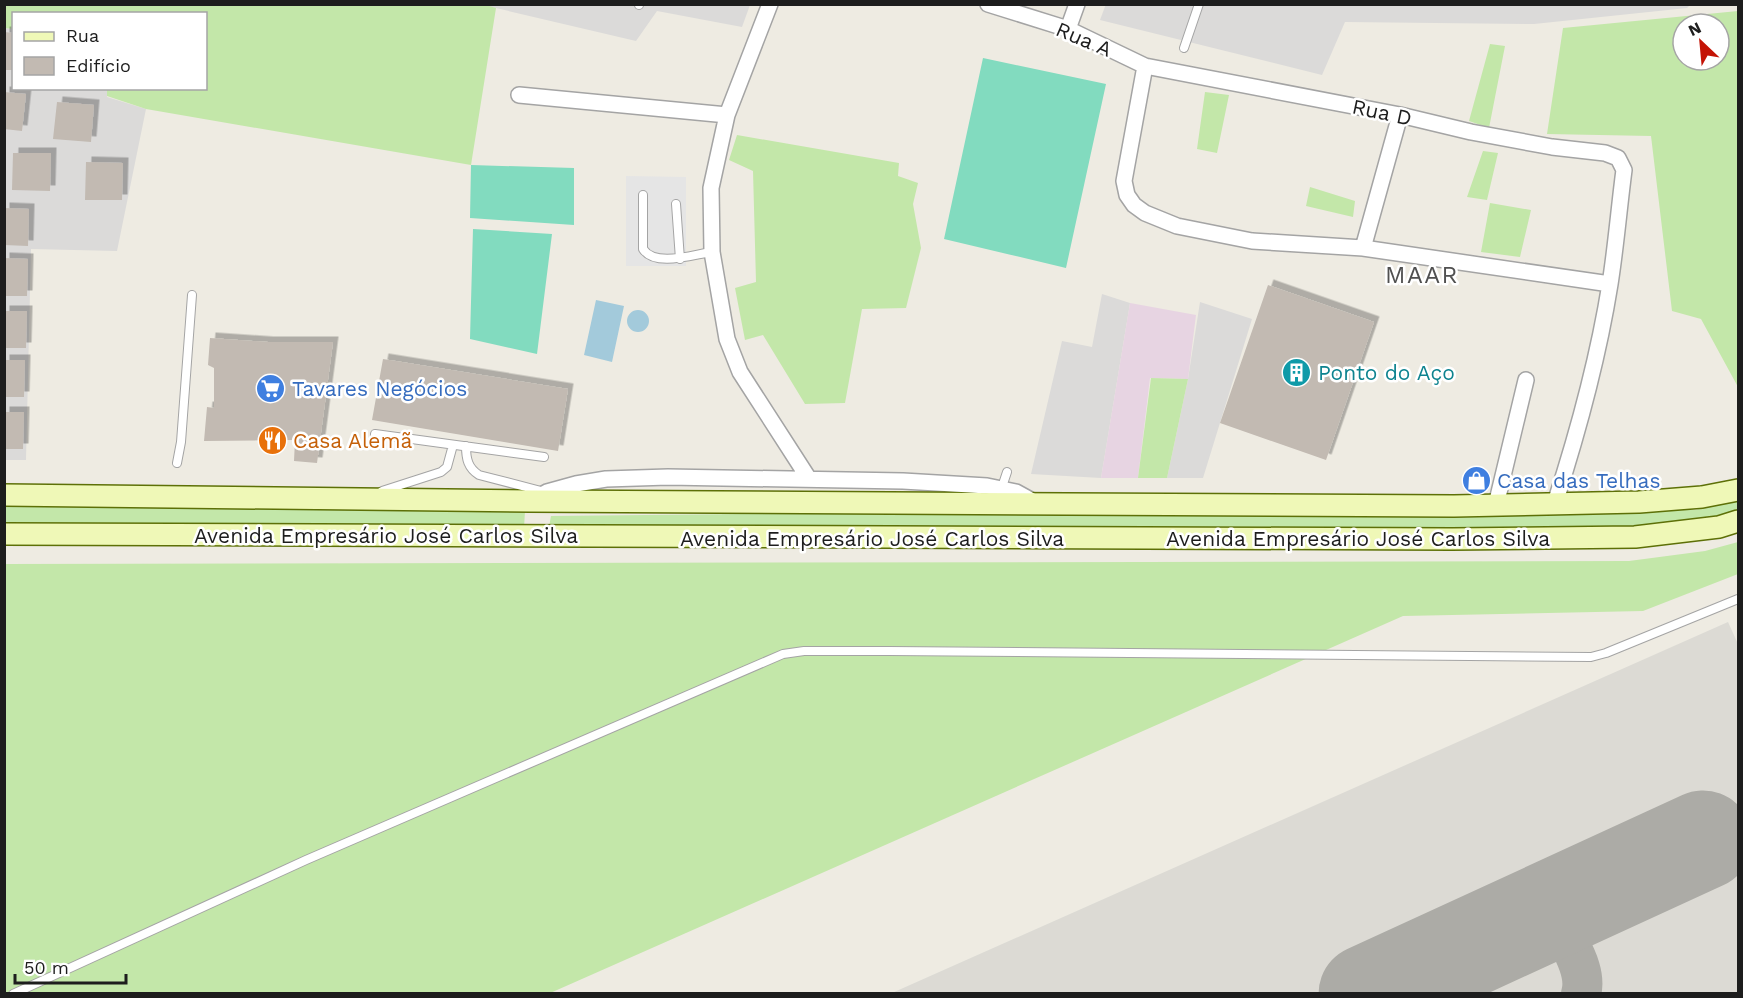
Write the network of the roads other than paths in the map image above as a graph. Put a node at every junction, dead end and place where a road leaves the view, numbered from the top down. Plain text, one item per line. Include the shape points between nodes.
1 (770, 4) edge
2 (988, 4) edge
3 (1077, 4) edge
4 (1199, 4) edge
5 (1068, 29) junction
6 (1184, 48) dead end
7 (1145, 66) junction
8 (519, 95) dead end
9 (727, 115) junction
10 (1400, 115) junction
11 (642, 195) dead end
12 (676, 204) dead end
13 (1363, 248) junction
14 (712, 252) junction
15 (680, 259) junction
16 (1610, 284) junction
17 (192, 295) dead end
18 (1526, 380) dead end
19 (375, 434) dead end
20 (453, 445) junction
21 (466, 446) junction
22 (544, 457) dead end
23 (177, 463) dead end
24 (1007, 472) dead end
25 (717, 477) junction
26 (809, 479) junction
27 (1002, 488) junction
28 (1738, 490) edge
29 (4, 495) edge
30 (539, 498) junction
31 (354, 499) junction
32 (716, 502) junction
33 (1036, 503) junction
34 (1555, 503) junction
35 (1496, 505) junction
36 (1738, 521) edge
37 (4, 534) edge
38 (536, 536) junction
39 (1738, 599) edge
40 (13, 993) edge

1 - 9 street
2 - 5 street, Rua A
3 - 5 street
4 - 6 lane
5 - 7 street, Rua A
7 - 10 street, Rua D
7 - 13 street via 1124,181 1134,205 1177,226 1252,241
8 - 9 street
9 - 14 street via 711,188
10 - 13 street
10 - 16 street, Rua D via 1618,158 1624,170
11 - 15 lane via 645,252 663,259
12 - 15 lane
13 - 16 street
14 - 15 lane
14 - 26 street via 727,339 740,372
16 - 34 street via 1577,436
17 - 23 lane
18 - 35 street
19 - 20 lane
20 - 21 lane
20 - 31 lane via 447,467 441,472
21 - 22 lane
21 - 30 lane via 471,470
24 - 27 lane
25 - 26 street
25 - 30 street via 606,479 576,484
25 - 32 street
26 - 27 street
27 - 33 street
28 - 34 main road, Avenida Empresário José Carlos Silva via 1639,502
29 - 31 main road, Avenida Empresário José Carlos Silva
30 - 31 main road, Avenida Empresário José Carlos Silva
30 - 32 main road, Avenida Empresário José Carlos Silva
30 - 38 main road via 533,524
32 - 33 main road, Avenida Empresário José Carlos Silva
33 - 35 main road, Avenida Empresário José Carlos Silva
34 - 35 main road, Avenida Empresário José Carlos Silva
36 - 38 main road, Avenida Empresário José Carlos Silva via 1719,527 1635,537
37 - 38 main road, Avenida Empresário José Carlos Silva
39 - 40 lane via 1591,657 888,651 783,654 306,860

